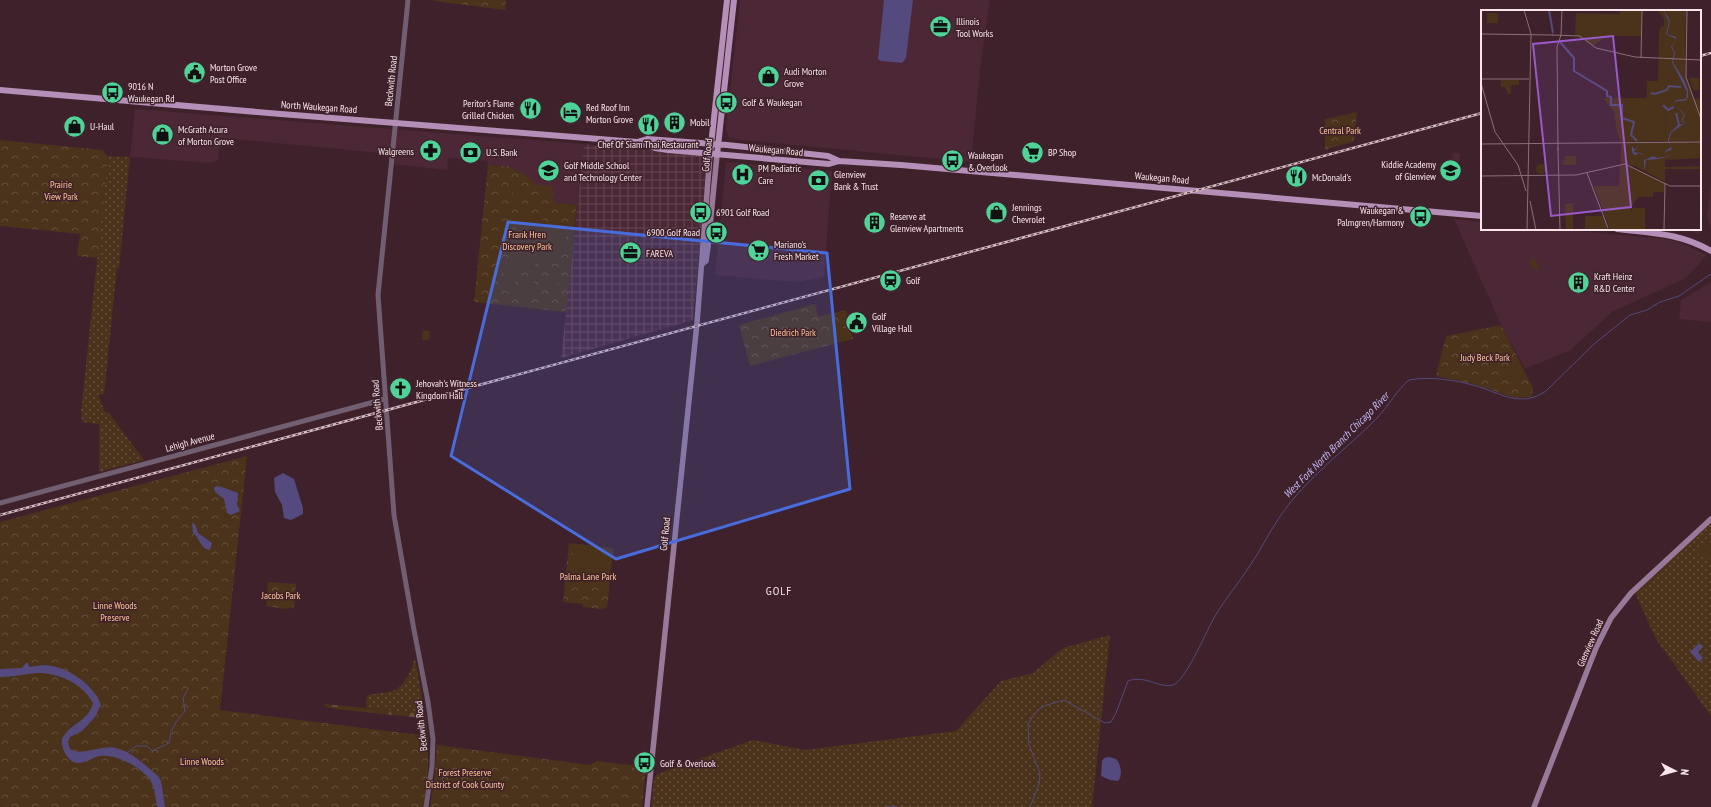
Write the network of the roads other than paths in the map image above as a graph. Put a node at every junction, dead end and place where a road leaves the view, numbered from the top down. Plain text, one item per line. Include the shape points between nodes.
1 (408, 0) edge
2 (727, 0) edge
3 (734, 0) edge
4 (0, 90) edge
5 (396, 123) junction
6 (637, 142) junction
7 (711, 144) junction
8 (718, 144) junction
9 (710, 154) junction
10 (717, 154) junction
11 (839, 161) junction
12 (1481, 216) edge
13 (1625, 230) edge
14 (1711, 251) edge
15 (702, 264) junction
16 (385, 399) junction
17 (0, 503) edge
18 (1711, 519) edge
19 (426, 807) edge
20 (647, 807) edge
21 (1534, 807) edge

1 - 5 street, Beckwith Road
2 - 7 main road, Golf Road
3 - 8 main road, Golf Road
4 - 5 main road, North Waukegan Road
5 - 6 main road, North Waukegan Road
5 - 16 street, Beckwith Road via 378,295
6 - 7 main road, North Waukegan Road via 647,139
6 - 9 main road, North Waukegan Road via 655,148
7 - 8 main road, Waukegan Road
7 - 9 main road, Golf Road
8 - 10 main road, Golf Road
8 - 11 main road, Waukegan Road via 828,156
9 - 10 main road, Waukegan Road
9 - 15 main road, Golf Road
10 - 11 main road, Waukegan Road via 828,164
10 - 15 main road, Golf Road via 706,261
11 - 12 main road, Waukegan Road
13 - 14 main road via 1678,236
15 - 20 main road, Golf Road
16 - 17 street, Lehigh Avenue
16 - 19 street, Beckwith Road via 394,515 431,721 433,752
18 - 21 main road, Glenview Road via 1631,593 1607,625

